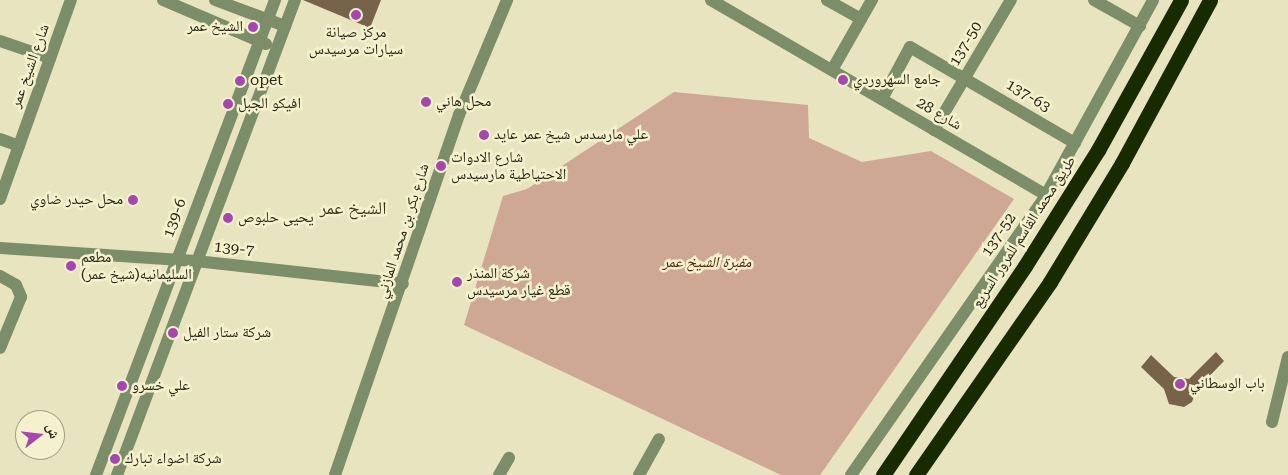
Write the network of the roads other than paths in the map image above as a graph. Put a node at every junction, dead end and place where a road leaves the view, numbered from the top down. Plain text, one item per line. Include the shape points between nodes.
1 (71, 0) edge
2 (163, 0) edge
3 (216, 0) edge
4 (275, 0) edge
5 (295, 0) edge
6 (507, 0) edge
7 (738, 0) edge
8 (828, 0) edge
9 (872, 0) edge
10 (1011, 0) edge
11 (1094, 0) edge
12 (1153, 0) edge
13 (1181, 0) edge
14 (1210, 0) edge
15 (716, 1) edge
16 (731, 12) junction
17 (267, 19) junction
18 (861, 19) junction
19 (285, 26) junction
20 (1140, 26) junction
21 (258, 40) junction
22 (0, 41) edge
23 (276, 48) junction
24 (50, 58) junction
25 (832, 70) junction
26 (965, 77) junction
27 (882, 99) junction
28 (934, 130) junction
29 (0, 139) edge
30 (1075, 143) junction
31 (19, 146) junction
32 (1046, 195) junction
33 (0, 199) edge
34 (0, 248) edge
35 (177, 260) junction
36 (196, 261) junction
37 (0, 276) edge
38 (403, 284) junction
39 (0, 348) edge
40 (1288, 357) edge
41 (1272, 422) dead end
42 (659, 439) dead end
43 (509, 458) dead end
44 (96, 475) edge
45 (117, 475) edge
46 (335, 475) edge
47 (499, 475) edge
48 (639, 475) edge
49 (851, 475) edge
50 (883, 475) edge
51 (916, 475) edge

1 - 24 street, شارع الشيخ عمر
2 - 21 street
3 - 17 street
4 - 17 street, 139-6
5 - 19 street
6 - 38 street, شارع بكر بن محمد المازني via 459,115
7 - 16 street
8 - 18 street
9 - 18 street
10 - 26 street, 137-50
11 - 20 street
12 - 20 street, 137-52
13 - 50 highway, طريق محمد القاسم للمرور السريع via 1098,150 1025,266
14 - 51 highway via 1122,163 1050,282
15 - 16 street, شارع 28
16 - 25 street, شارع 28
17 - 19 street
17 - 21 street, 139-6
18 - 25 street
19 - 23 street
20 - 30 street, 137-52
21 - 23 street
21 - 35 street, 139-6
22 - 24 street
23 - 36 street
24 - 31 street, شارع الشيخ عمر
25 - 27 street, شارع 28
26 - 27 street, 137-63 via 910,47
26 - 28 street, 137-50
26 - 30 street, 137-63
27 - 28 street, شارع 28
28 - 32 street, شارع 28
29 - 31 street
30 - 32 street, 137-52
31 - 33 street, شارع الشيخ عمر
32 - 49 street, 137-52
34 - 35 street, 139-7
35 - 36 street, 139-7
35 - 44 street, 139-6
36 - 38 street, 139-7
36 - 45 street
37 - 39 street via 16,285 21,297
38 - 46 street, شارع بكر بن محمد المازني
40 - 41 street
42 - 48 street
43 - 47 street

